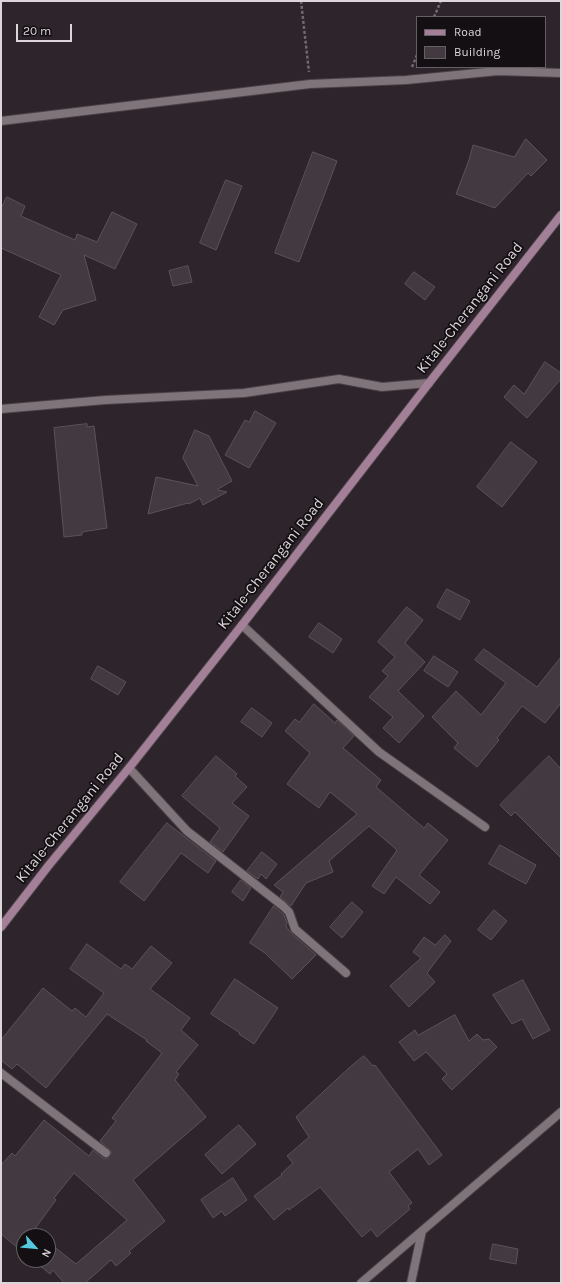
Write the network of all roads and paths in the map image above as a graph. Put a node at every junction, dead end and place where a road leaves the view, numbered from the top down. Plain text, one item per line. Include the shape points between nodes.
1 (301, 1) edge
2 (441, 1) edge
3 (434, 16) edge
4 (561, 72) edge
5 (310, 84) junction
6 (1, 121) edge
7 (561, 215) edge
8 (429, 383) junction
9 (1, 409) edge
10 (242, 625) junction
11 (128, 768) junction
12 (485, 827) dead end
13 (1, 928) edge
14 (346, 973) dead end
15 (1, 1073) edge
16 (561, 1112) edge
17 (106, 1153) dead end
18 (422, 1231) junction
19 (361, 1283) edge
20 (411, 1283) edge

1 - 5 path
2 - 3 path
4 - 5 street via 498,71 406,80
5 - 6 street
7 - 8 main road, Kitale-Cherangani Road
8 - 9 street via 382,387 339,380 244,393 105,400
8 - 10 main road, Kitale-Cherangani Road
10 - 11 main road, Kitale-Cherangani Road
10 - 12 street via 379,752
11 - 13 main road, Kitale-Cherangani Road
11 - 14 street via 187,831 283,906 289,912 295,929
15 - 17 street
16 - 18 street
18 - 19 street
18 - 20 street

